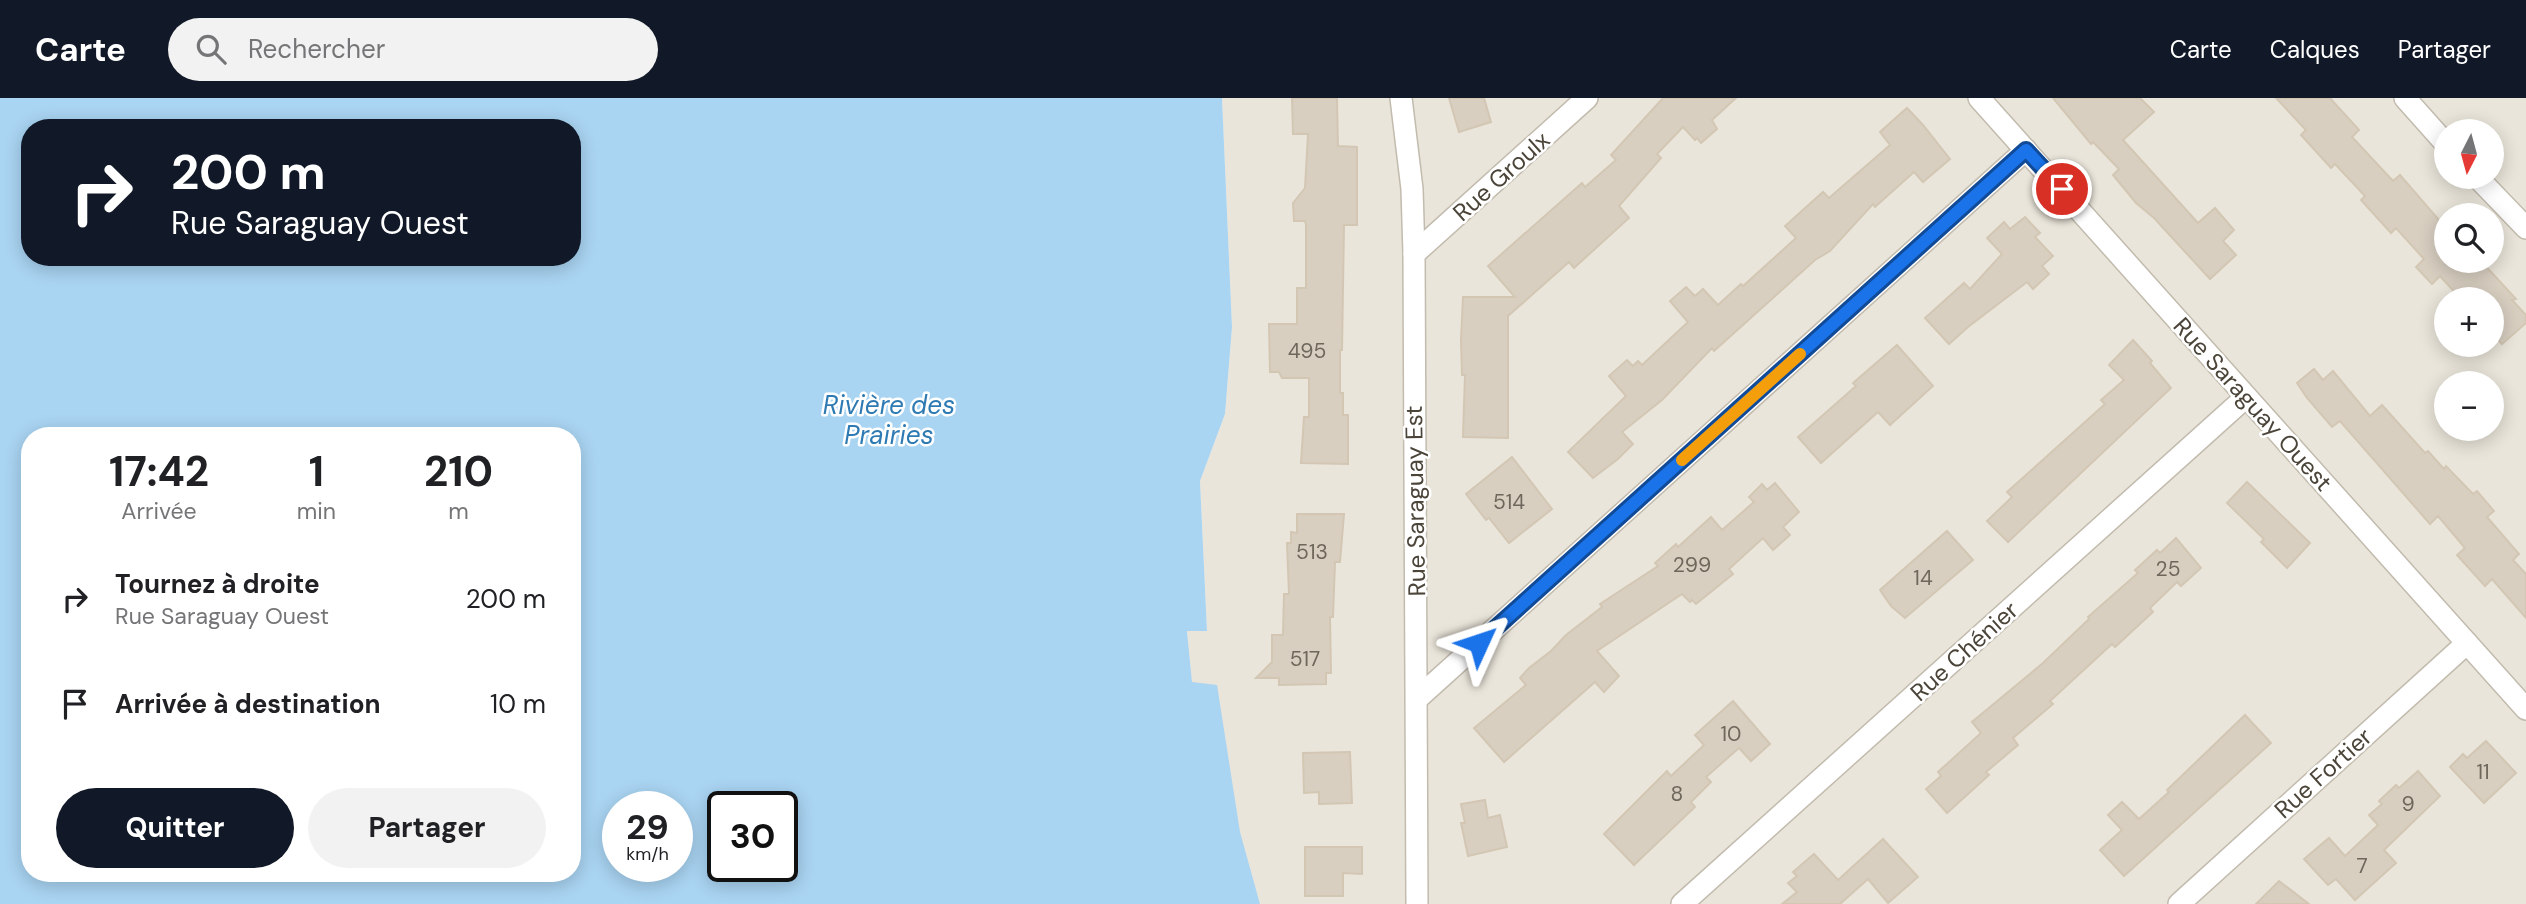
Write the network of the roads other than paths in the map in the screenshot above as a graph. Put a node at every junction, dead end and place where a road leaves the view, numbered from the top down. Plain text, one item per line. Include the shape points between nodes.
1 (1401, 98) edge
2 (1587, 98) edge
3 (1979, 98) edge
4 (2405, 98) edge
5 (2434, 131) edge
6 (2026, 150) junction
7 (2489, 189) edge
8 (2526, 228) edge
9 (1414, 254) junction
10 (2246, 397) junction
11 (2467, 643) junction
12 (1418, 698) junction
13 (2526, 709) edge
14 (1417, 904) edge
15 (1682, 904) edge
16 (2179, 904) edge

1 - 9 street, Rue Saraguay Est
2 - 9 street, Rue Groulx
3 - 6 street, Rue Saraguay Ouest
4 - 5 street
6 - 10 street, Rue Saraguay Ouest
6 - 12 street
7 - 8 street
9 - 12 street, Rue Saraguay Est
10 - 11 street, Rue Saraguay Ouest
10 - 15 street, Rue Chénier
11 - 13 street, Rue Saraguay Ouest
11 - 16 street, Rue Fortier
12 - 14 street, Rue Saraguay Est

